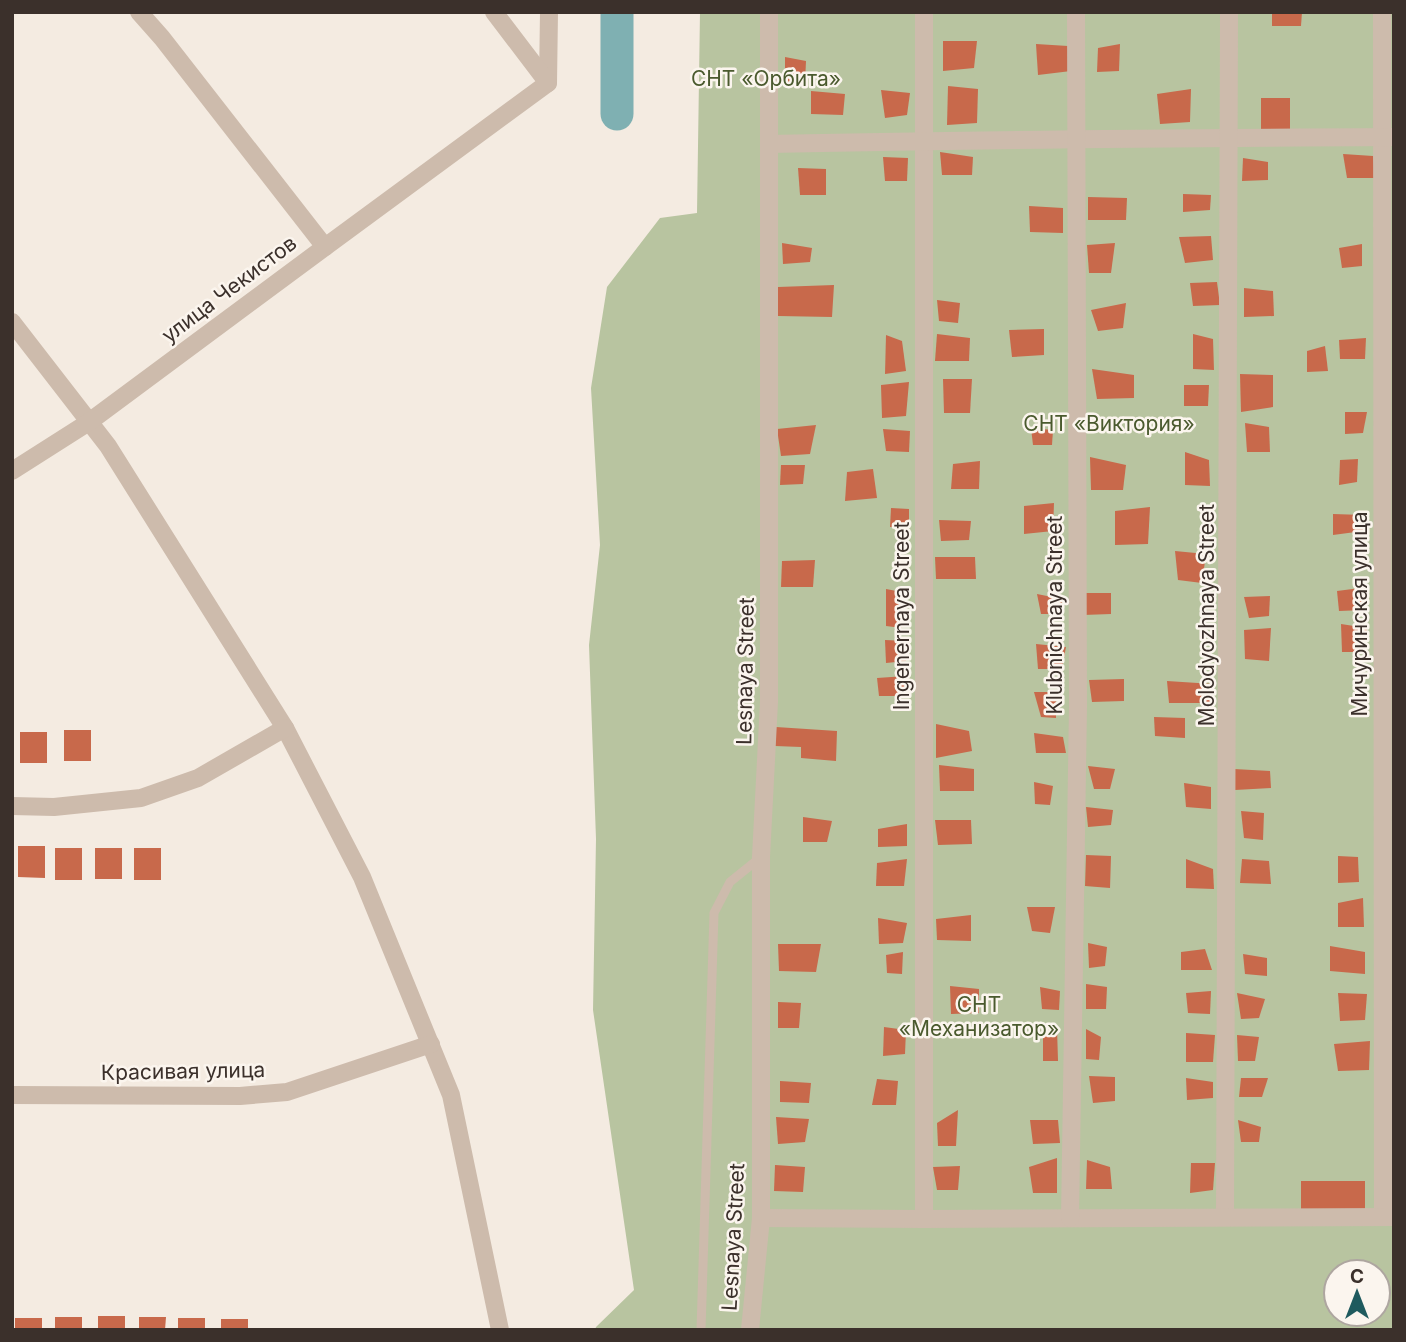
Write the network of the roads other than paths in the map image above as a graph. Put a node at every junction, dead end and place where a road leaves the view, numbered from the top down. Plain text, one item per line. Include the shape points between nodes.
1 (139, 12) edge
2 (494, 12) edge
3 (549, 12) edge
4 (769, 12) edge
5 (924, 12) edge
6 (1076, 12) edge
7 (1229, 12) edge
8 (1382, 12) edge
9 (548, 83) junction
10 (1388, 137) edge
11 (1075, 138) junction
12 (1229, 139) junction
13 (924, 140) junction
14 (769, 144) junction
15 (325, 247) junction
16 (12, 322) edge
17 (89, 422) junction
18 (12, 471) edge
19 (285, 728) junction
20 (12, 806) edge
21 (761, 857) junction
22 (430, 1044) junction
23 (12, 1095) edge
24 (1225, 1217) junction
25 (1388, 1217) edge
26 (761, 1218) junction
27 (1070, 1218) junction
28 (924, 1219) junction
29 (500, 1330) edge
30 (701, 1330) edge
31 (750, 1330) edge

1 - 15 street, улица Чекистов
2 - 9 street
3 - 9 street
4 - 14 street, Lesnaya Street
5 - 13 street, Ingenernaya Street
6 - 11 street, Klubnichnaya Street
7 - 12 street, Molodyozhnaya Street
8 - 10 street, Мичуринская улица
9 - 15 street
10 - 12 street
10 - 25 street, Мичуринская улица
11 - 12 street
11 - 13 street
11 - 27 street, Klubnichnaya Street via 1078,706
12 - 24 street, Molodyozhnaya Street
13 - 14 street
13 - 28 street, Ingenernaya Street
14 - 21 street, Lesnaya Street via 769,702
15 - 17 street, улица Чекистов
16 - 17 street
17 - 18 street, улица Чекистов
17 - 19 street
19 - 20 street via 198,778 141,798 54,807
19 - 22 street via 362,877
21 - 26 street, Lesnaya Street
21 - 30 lane via 730,882 713,913
22 - 23 street, Красивая улица via 287,1092
22 - 29 street via 451,1095
24 - 25 street
24 - 27 street
26 - 28 street
26 - 31 street, Lesnaya Street
27 - 28 street

